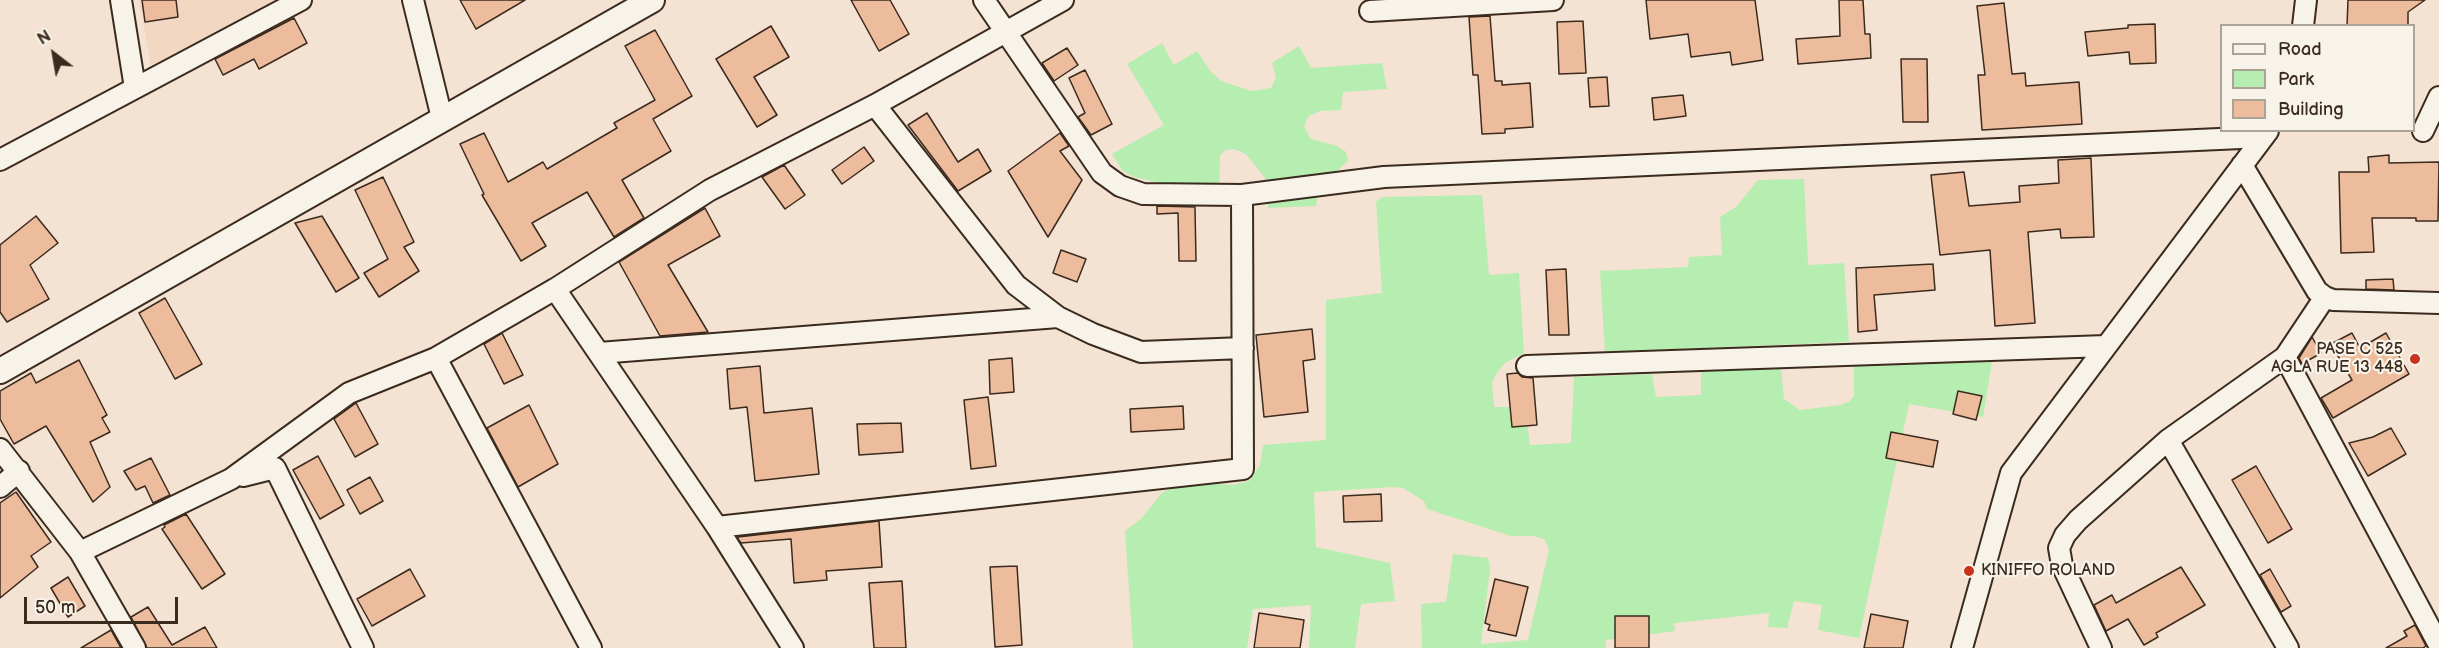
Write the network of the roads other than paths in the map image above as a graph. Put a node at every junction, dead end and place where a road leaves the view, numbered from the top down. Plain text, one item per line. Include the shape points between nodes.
1 (121, 0) edge
2 (301, 0) edge
3 (413, 0) edge
4 (651, 0) edge
5 (984, 0) edge
6 (1063, 0) edge
7 (1553, 0) edge
8 (2306, 0) edge
9 (1370, 11) dead end
10 (2303, 24) edge
11 (1006, 31) junction
12 (135, 87) junction
13 (2439, 97) edge
14 (875, 105) junction
15 (442, 118) junction
16 (2425, 130) edge
17 (2266, 134) edge
18 (0, 160) edge
19 (2242, 165) junction
20 (1242, 195) junction
21 (555, 289) junction
22 (2325, 297) junction
23 (2437, 306) edge
24 (1058, 317) junction
25 (2106, 346) junction
26 (1243, 348) junction
27 (599, 353) junction
28 (2285, 357) junction
29 (436, 358) junction
30 (1527, 366) dead end
31 (0, 371) edge
32 (2168, 440) junction
33 (0, 448) edge
34 (19, 471) junction
35 (231, 479) junction
36 (0, 487) edge
37 (717, 527) junction
38 (80, 552) junction
39 (2439, 645) edge
40 (135, 648) edge
41 (363, 648) edge
42 (591, 648) edge
43 (793, 648) edge
44 (1962, 648) edge
45 (2101, 648) edge
46 (2288, 648) edge

1 - 12 street
2 - 12 street
3 - 15 street
4 - 15 street
5 - 11 street
6 - 11 street
7 - 9 street
8 - 10 street
11 - 14 street
11 - 20 street via 1090,158 1120,186 1143,194
12 - 18 street
13 - 16 street
14 - 21 street via 710,190
14 - 24 street via 1016,285
15 - 31 street
17 - 19 street
17 - 20 street via 1384,177
19 - 22 street via 2317,291
19 - 25 street
20 - 26 street
21 - 27 street
21 - 29 street
22 - 23 street
22 - 28 street
24 - 26 street via 1141,352
24 - 27 street
25 - 30 street
25 - 44 street via 2011,473
26 - 37 street via 1244,469
27 - 37 street
28 - 32 street
28 - 39 street
29 - 35 street via 349,393
29 - 42 street
32 - 45 street via 2078,520 2059,549 2062,565
32 - 46 street
33 - 34 street
34 - 36 street
34 - 38 street
35 - 38 street
35 - 41 street via 275,468
37 - 43 street
38 - 40 street

